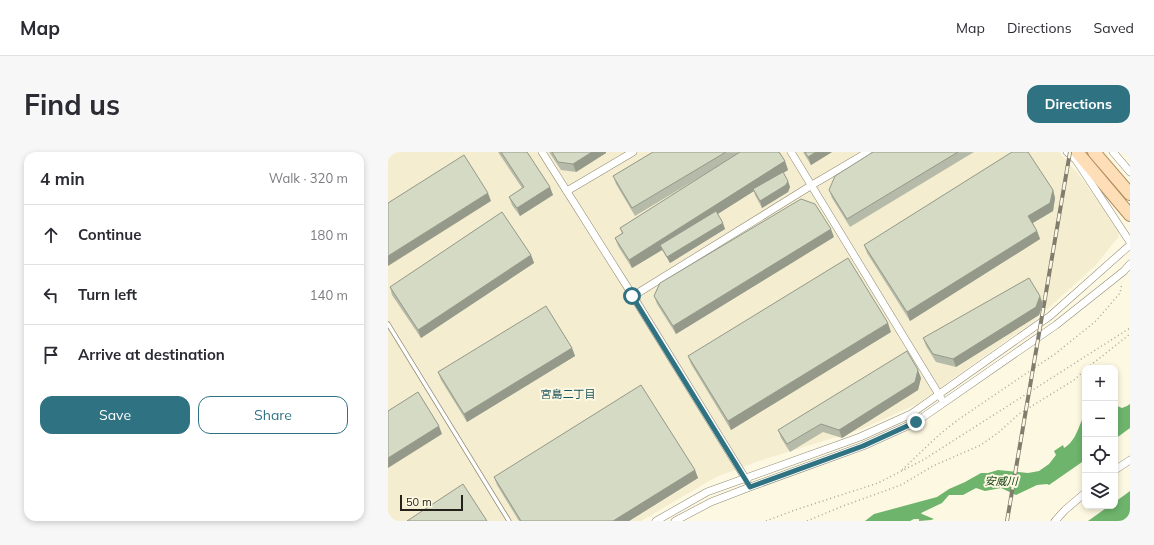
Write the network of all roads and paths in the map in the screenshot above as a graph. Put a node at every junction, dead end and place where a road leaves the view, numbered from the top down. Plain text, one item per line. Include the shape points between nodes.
1 (542, 152) edge
2 (633, 152) edge
3 (791, 152) edge
4 (868, 152) edge
5 (1067, 152) edge
6 (1077, 152) edge
7 (1094, 152) edge
8 (1112, 152) edge
9 (1130, 172) edge
10 (812, 185) junction
11 (567, 192) junction
12 (1130, 194) edge
13 (1130, 216) edge
14 (1130, 244) edge
15 (1130, 264) edge
16 (1124, 271) junction
17 (632, 296) junction
18 (388, 324) edge
19 (1130, 328) edge
20 (1130, 334) edge
21 (1091, 365) edge
22 (1082, 373) edge
23 (939, 395) junction
24 (944, 403) junction
25 (1130, 460) edge
26 (1118, 468) edge
27 (901, 472) junction
28 (745, 478) junction
29 (750, 487) junction
30 (1082, 496) edge
31 (508, 521) edge
32 (656, 521) edge
33 (675, 521) edge
34 (766, 521) edge
35 (807, 521) edge
36 (1055, 521) edge

1 - 11 street
2 - 11 street
3 - 10 street
4 - 10 street
5 - 14 street via 1076,160
6 - 13 main road
7 - 12 main road
8 - 9 street
10 - 17 street
10 - 23 street
11 - 17 street
14 - 23 street via 1050,316
15 - 16 street
16 - 24 street via 1056,325
16 - 27 path via 1120,294 1096,321 1055,354 959,419
17 - 28 street
18 - 31 lane
19 - 27 path
20 - 21 path
22 - 35 path via 1019,414 981,445 933,466 901,485
23 - 24 street
23 - 28 street via 911,414 860,437
24 - 29 street via 916,422 863,446
25 - 26 street
27 - 34 path via 878,483
28 - 29 street
28 - 32 street via 707,492
29 - 33 street via 712,502
30 - 36 street

